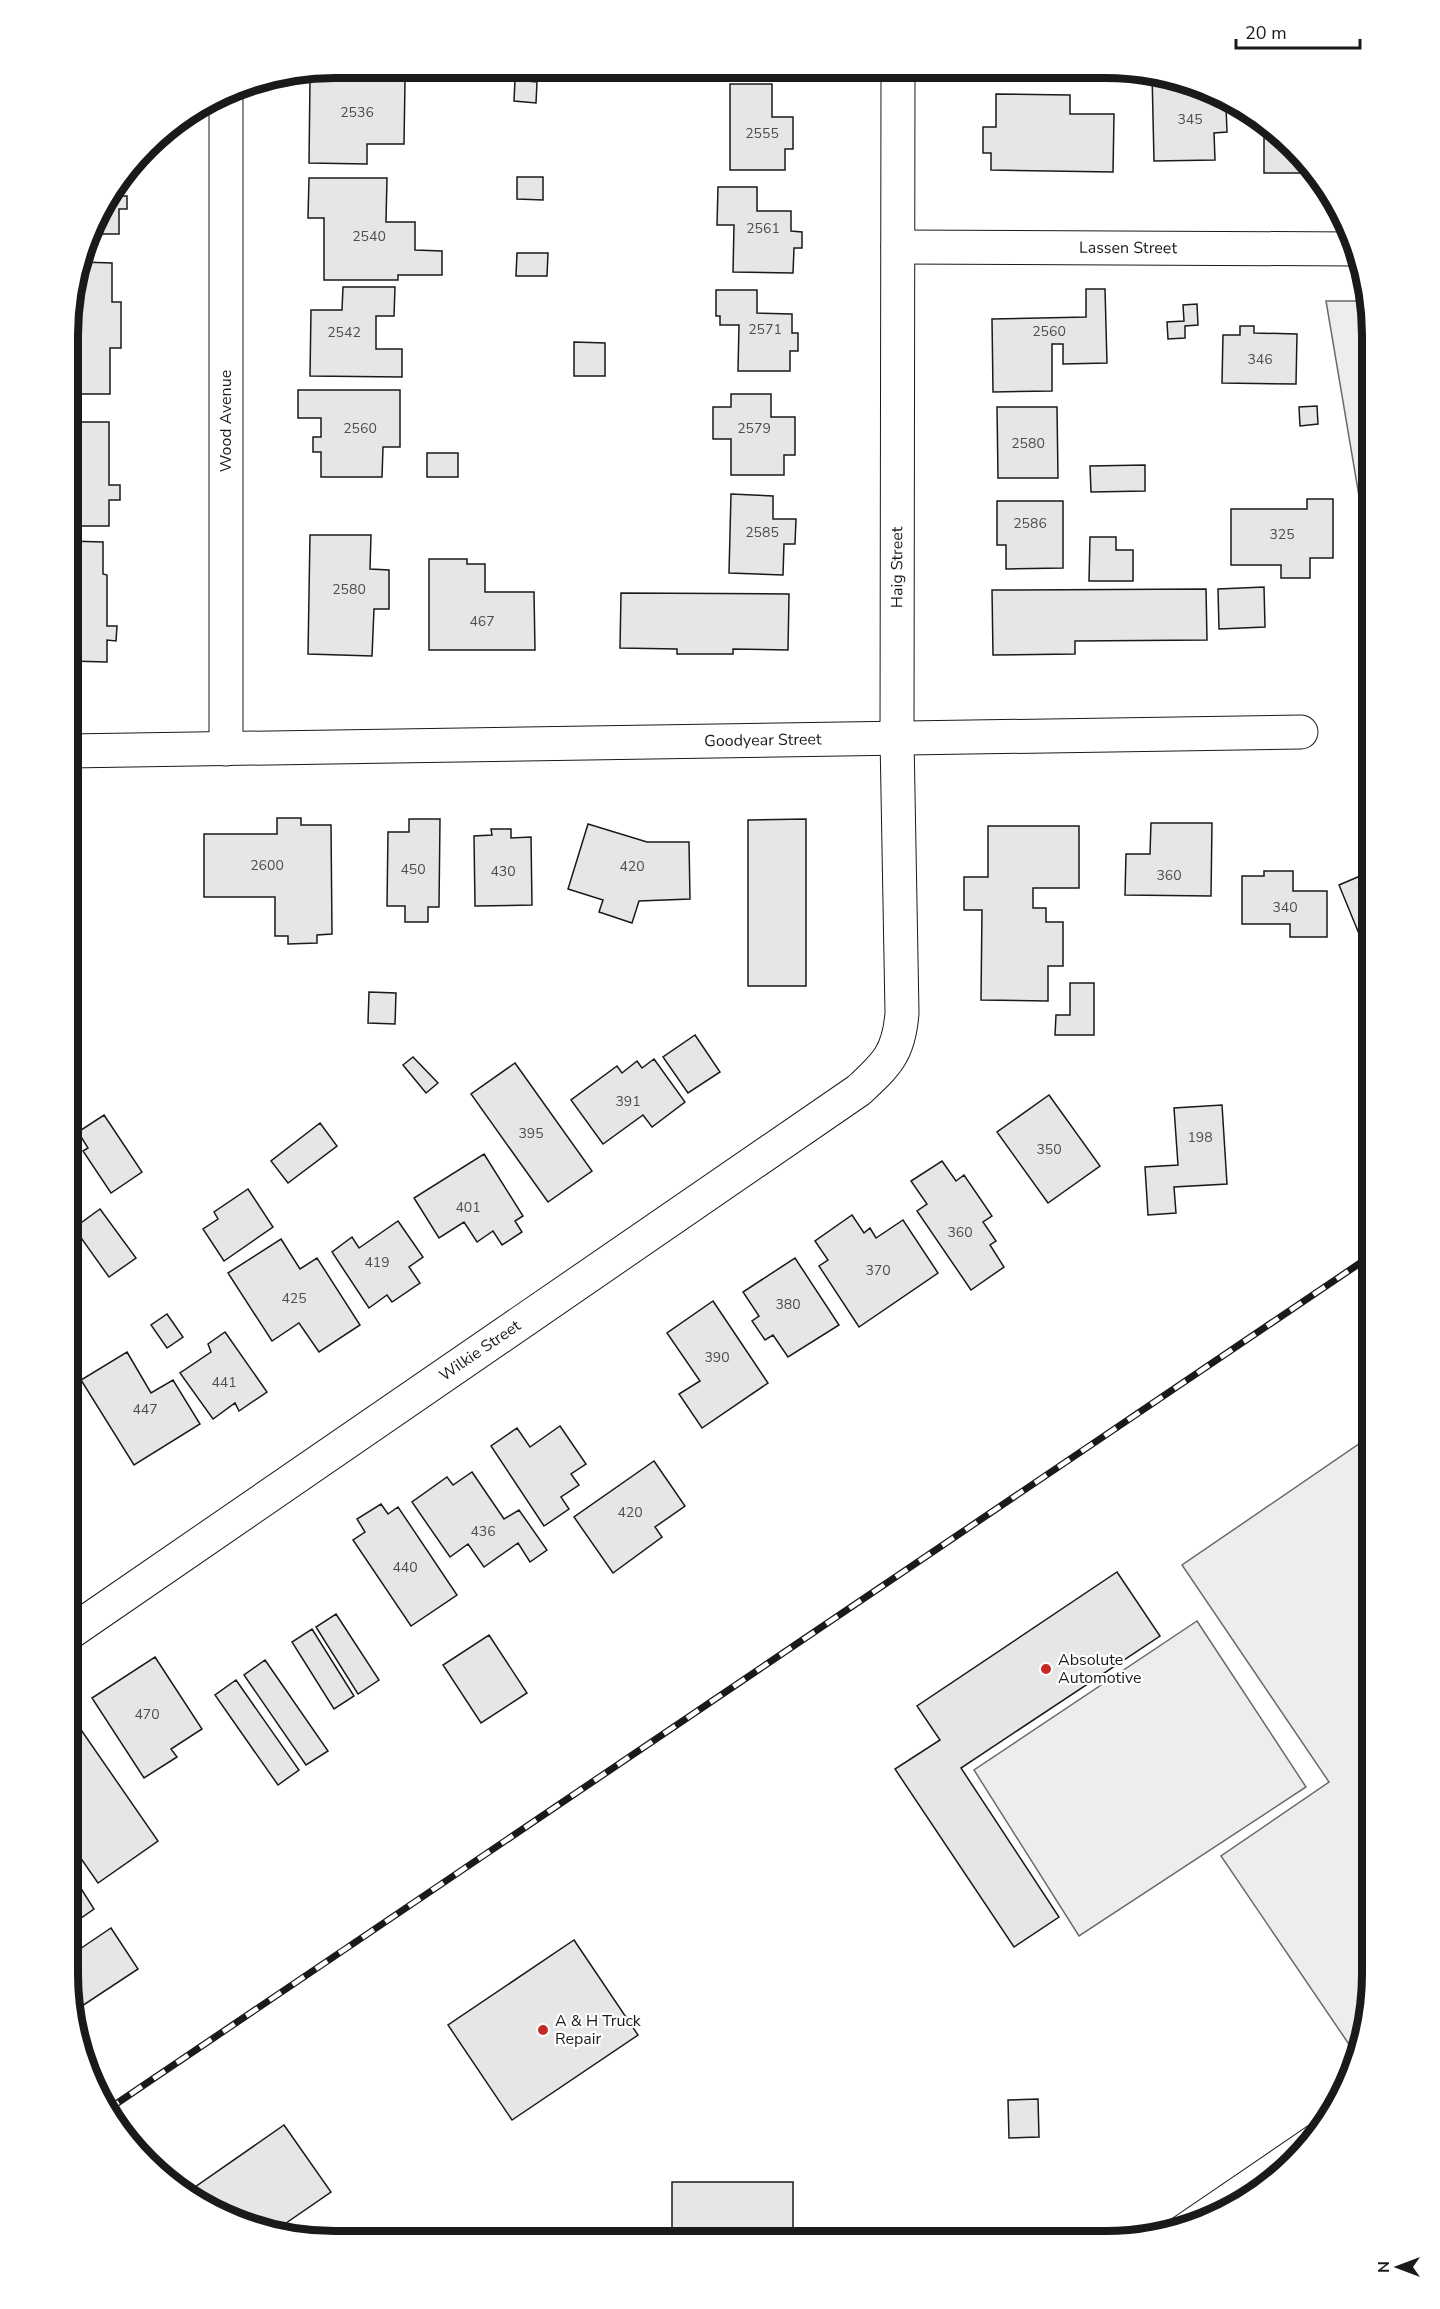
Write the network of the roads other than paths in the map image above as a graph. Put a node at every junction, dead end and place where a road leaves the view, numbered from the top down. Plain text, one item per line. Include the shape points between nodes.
1 (898, 78) edge
2 (226, 102) edge
3 (898, 247) junction
4 (1347, 249) edge
5 (1301, 732) dead end
6 (897, 738) junction
7 (226, 749) junction
8 (78, 751) edge
9 (889, 1063) joint
10 (78, 1627) edge
11 (1298, 2144) edge
12 (1196, 2214) edge

1 - 3 street, Haig Street
2 - 7 street, Wood Avenue
3 - 4 street, Lassen Street
3 - 6 street, Haig Street
5 - 6 street, Goodyear Street
6 - 7 street, Goodyear Street
6 - 9 street, Haig Street via 902,1013 900,1034
7 - 8 street, Goodyear Street
9 - 10 street, Wilkie Street via 859,1090
11 - 12 lane

